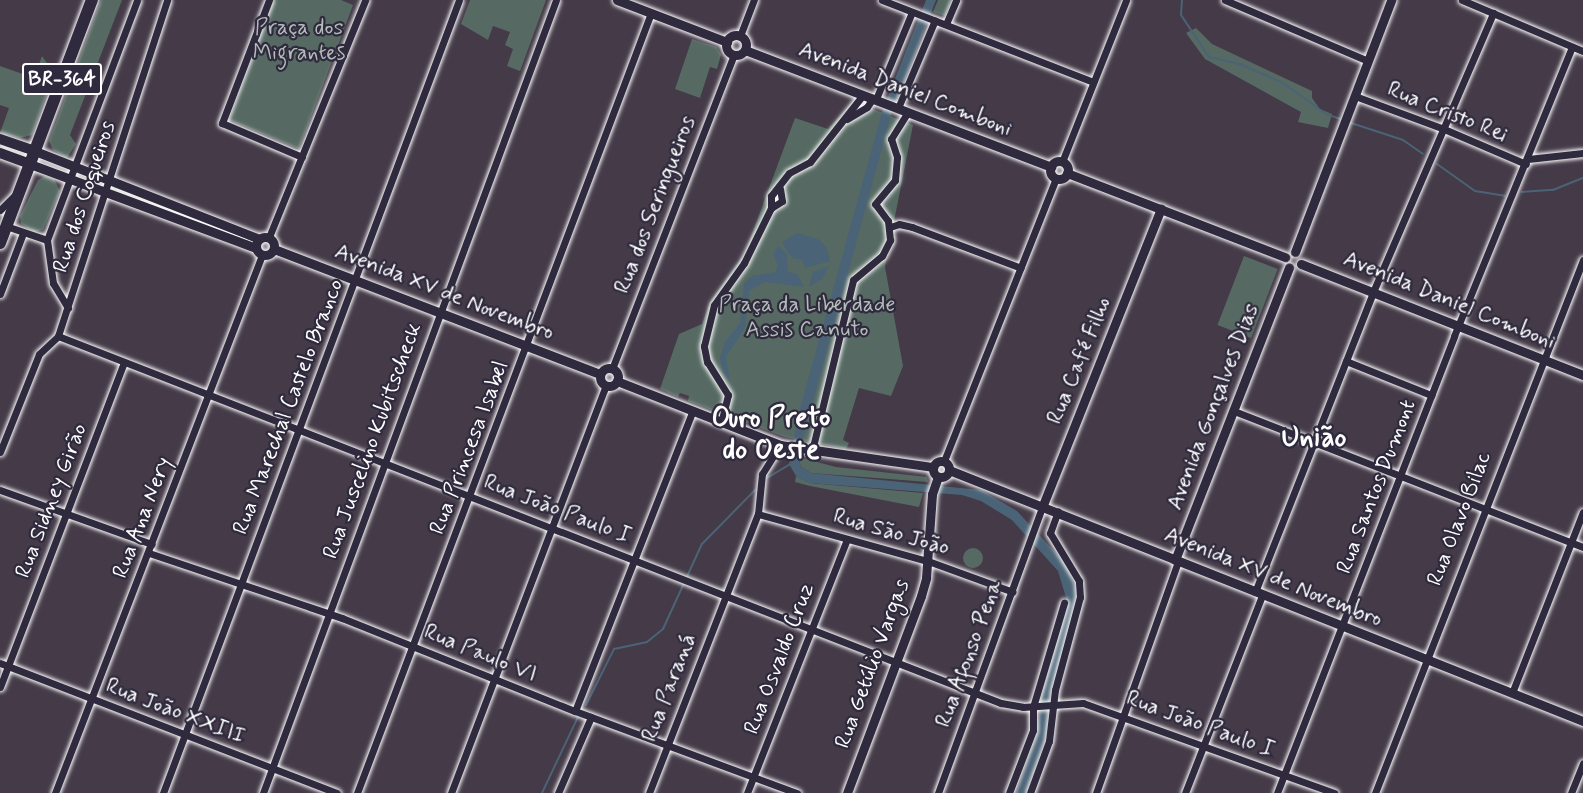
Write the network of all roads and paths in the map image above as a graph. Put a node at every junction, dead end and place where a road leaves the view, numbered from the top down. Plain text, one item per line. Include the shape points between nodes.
1 (92, 0) edge
2 (136, 0) edge
3 (167, 0) edge
4 (269, 0) edge
5 (364, 0) edge
6 (459, 0) edge
7 (556, 0) edge
8 (617, 0) edge
9 (754, 0) edge
10 (882, 0) edge
11 (956, 0) edge
12 (1126, 0) edge
13 (1225, 0) edge
14 (1391, 0) edge
15 (1462, 0) edge
16 (651, 13) junction
17 (915, 13) junction
18 (1493, 13) junction
19 (932, 19) junction
20 (946, 24) junction
21 (740, 36) junction
22 (727, 42) junction
23 (1572, 46) junction
24 (745, 50) junction
25 (1583, 51) edge
26 (734, 55) junction
27 (1368, 61) junction
28 (1093, 82) junction
29 (1355, 96) junction
30 (874, 99) junction
31 (900, 108) junction
32 (1444, 129) junction
33 (0, 139) edge
34 (35, 151) junction
35 (0, 153) edge
36 (1583, 153) edge
37 (302, 157) junction
38 (1062, 162) junction
39 (1527, 162) junction
40 (30, 164) junction
41 (75, 167) junction
42 (1051, 167) junction
43 (1067, 173) junction
44 (1056, 178) junction
45 (70, 179) junction
46 (108, 180) junction
47 (20, 190) junction
48 (104, 192) junction
49 (1161, 209) junction
50 (0, 210) edge
51 (6, 226) junction
52 (890, 227) junction
53 (23, 233) junction
54 (46, 240) junction
55 (0, 243) edge
56 (261, 245) junction
57 (1295, 252) junction
58 (1286, 257) junction
59 (1583, 260) edge
60 (1301, 264) junction
61 (1289, 267) junction
62 (1021, 268) junction
63 (1580, 276) edge
64 (356, 279) junction
65 (1373, 292) junction
66 (0, 294) edge
67 (68, 308) junction
68 (439, 312) junction
69 (1458, 326) junction
70 (58, 336) junction
71 (528, 346) junction
72 (1542, 359) junction
73 (1346, 361) junction
74 (124, 363) junction
75 (612, 369) junction
76 (600, 374) junction
77 (1583, 375) edge
78 (617, 381) junction
79 (606, 386) junction
80 (210, 395) junction
81 (1431, 395) junction
82 (1234, 411) junction
83 (692, 412) junction
84 (722, 423) junction
85 (300, 430) junction
86 (1314, 443) junction
87 (780, 445) junction
88 (812, 451) junction
89 (0, 452) edge
90 (944, 461) junction
91 (384, 462) junction
92 (933, 467) junction
93 (949, 470) junction
94 (1400, 476) junction
95 (937, 480) junction
96 (0, 490) edge
97 (470, 496) junction
98 (1043, 505) junction
99 (1484, 508) junction
100 (1058, 511) junction
101 (1583, 512) edge
102 (67, 513) junction
103 (758, 514) junction
104 (552, 526) junction
105 (1035, 527) joint
106 (846, 539) junction
107 (1571, 543) junction
108 (152, 544) junction
109 (1583, 547) edge
110 (149, 553) junction
111 (632, 559) junction
112 (928, 561) junction
113 (1177, 561) junction
114 (241, 583) junction
115 (1013, 592) junction
116 (1259, 594) junction
117 (725, 596) junction
118 (1064, 603) dead end
119 (329, 613) junction
120 (1343, 627) junction
121 (810, 629) junction
122 (413, 646) junction
123 (1425, 659) junction
124 (896, 661) junction
125 (4, 664) edge
126 (493, 678) junction
127 (0, 687) edge
128 (1512, 693) junction
129 (975, 694) junction
130 (91, 699) junction
131 (1044, 705) junction
132 (575, 711) junction
133 (591, 717) junction
134 (1125, 717) junction
135 (1583, 721) edge
136 (185, 735) junction
137 (667, 745) junction
138 (1203, 745) junction
139 (1583, 763) edge
140 (272, 768) junction
141 (1284, 774) junction
142 (753, 777) junction
143 (55, 793) edge
144 (163, 793) edge
145 (263, 793) edge
146 (338, 793) edge
147 (357, 793) edge
148 (450, 793) edge
149 (558, 793) edge
150 (649, 793) edge
151 (747, 793) edge
152 (797, 793) edge
153 (847, 793) edge
154 (938, 793) edge
155 (1009, 793) edge
156 (1030, 793) edge
157 (1096, 793) edge
158 (1185, 793) edge
159 (1277, 793) edge
160 (1334, 793) edge
161 (1375, 793) edge
162 (1571, 793) edge

1 - 34 highway, BR-364
2 - 41 street
3 - 46 street, Rua dos Coqueiros
4 - 37 street via 222,123
5 - 37 street, Rua Ana Nery
6 - 64 street, Rua Marechal Castelo Branco
7 - 68 street, Rua Juscelino Kubitscheck
8 - 16 street
9 - 21 street
10 - 17 street
11 - 20 street
12 - 28 street
13 - 27 street
14 - 27 street
15 - 18 street
16 - 22 street
16 - 71 street, Rua Princesa Isabel
17 - 19 street
17 - 30 street
18 - 23 street
18 - 32 street
19 - 20 street
19 - 31 street
20 - 28 street
21 - 22 street
21 - 24 street via 745,40
22 - 26 street
23 - 25 street
23 - 39 street, Rua Santos Dumont
24 - 26 street
24 - 30 street, Avenida Daniel Comboni
26 - 75 street, Rua dos Seringueiros
27 - 29 street
28 - 38 street
29 - 32 street, Rua Cristo Rei
29 - 57 street
30 - 31 street, Avenida Daniel Comboni
30 - 84 street via 843,121 810,162 789,173 771,196 771,208 744,263 714,305 706,326 707,362 728,395
31 - 42 street, Avenida Daniel Comboni
31 - 52 street via 891,139 897,157 895,180 875,204
32 - 39 street, Rua Cristo Rei
32 - 65 street
33 - 34 main road
34 - 40 highway, BR-364
34 - 41 street
35 - 40 main road
36 - 39 street, Rua Cristo Rei
37 - 56 street, Rua Ana Nery
38 - 42 street
38 - 43 street
39 - 69 street, Rua Santos Dumont
40 - 45 street
40 - 47 highway, BR-364
41 - 45 street
41 - 46 street
42 - 44 street
43 - 44 street
43 - 49 street
44 - 62 street
45 - 48 street
45 - 54 street
46 - 48 street, Rua dos Coqueiros
46 - 56 street
47 - 50 street
47 - 51 highway, BR-364
48 - 56 street
48 - 67 street, Rua dos Coqueiros
49 - 58 street
49 - 98 street, Rua Café Filho
51 - 53 street
51 - 55 highway, BR-364
52 - 62 street via 912,227
52 - 88 street via 887,249 857,273 851,285
53 - 54 street
53 - 66 street
54 - 67 street via 52,283
56 - 64 street, Avenida XV de Novembro
56 - 80 street, Rua Ana Nery
57 - 58 street
57 - 60 street via 1301,257
58 - 61 street
59 - 63 street, Rua Olavo Bilac
60 - 61 street
60 - 65 street, Avenida Daniel Comboni
61 - 82 street, Avenida Gonçalves Dias
62 - 90 street
63 - 72 street, Rua Olavo Bilac
64 - 68 street, Avenida XV de Novembro
64 - 85 street, Rua Marechal Castelo Branco
65 - 69 street, Avenida Daniel Comboni
65 - 73 street
67 - 70 street, Rua dos Coqueiros
68 - 71 street, Avenida XV de Novembro
68 - 91 street, Rua Juscelino Kubitscheck
69 - 72 street, Avenida Daniel Comboni
69 - 81 street, Rua Santos Dumont
70 - 74 street, Rua João Paulo I
70 - 89 street via 39,354
71 - 76 street, Avenida XV de Novembro
71 - 97 street, Rua Princesa Isabel
72 - 77 street, Avenida Daniel Comboni
72 - 99 street, Rua Olavo Bilac
73 - 81 street
73 - 86 street
74 - 80 street, Rua João Paulo I
74 - 102 street, Rua Sidney Girão
75 - 76 street
75 - 78 street
76 - 79 street
78 - 79 street
78 - 83 street
79 - 104 street
80 - 85 street, Rua João Paulo I
80 - 108 street, Rua Ana Nery
81 - 94 street, Rua Santos Dumont
82 - 86 street
82 - 113 street, Avenida Gonçalves Dias
83 - 84 street
83 - 111 street
84 - 87 street
85 - 91 street, Rua João Paulo I
85 - 114 street, Rua Marechal Castelo Branco
86 - 94 street
86 - 116 street
87 - 88 street
87 - 103 street, Rua Paraná via 762,474
88 - 92 street
90 - 92 street
90 - 93 street
91 - 97 street, Rua João Paulo I
91 - 119 street, Rua Juscelino Kubitscheck
92 - 95 street
93 - 95 street
93 - 98 street, Avenida XV de Novembro
94 - 99 street
94 - 120 street, Rua Santos Dumont
95 - 112 street, Rua Getúlio Vargas via 932,494
96 - 102 street
97 - 104 street, Rua João Paulo I
97 - 122 street, Rua Princesa Isabel
98 - 100 street, Avenida XV de Novembro
98 - 105 street, Rua Café Filho
99 - 107 street
99 - 123 street, Rua Olavo Bilac
100 - 113 street, Avenida XV de Novembro
100 - 131 street via 1050,533 1079,581 1080,597
101 - 107 street
102 - 108 street
102 - 125 street, Rua Sidney Girão
103 - 106 street, Rua São João
103 - 117 street, Rua Paraná
104 - 111 street, Rua João Paulo I
104 - 126 street
105 - 115 street, Rua Afonso Pena
106 - 112 street, Rua São João
106 - 121 street, Rua Osvaldo Cruz
107 - 109 street
107 - 128 street
108 - 110 street, Rua Ana Nery
110 - 114 street, Rua Paulo VI
110 - 130 street, Rua Ana Nery
111 - 117 street, Rua João Paulo I
111 - 132 street
112 - 115 street, Rua São João
112 - 124 street, Rua Getúlio Vargas via 921,596
113 - 116 street, Avenida XV de Novembro
113 - 134 street
114 - 119 street, Rua Paulo VI
114 - 136 street, Rua Marechal Castelo Branco
115 - 129 street, Rua Afonso Pena
116 - 120 street, Avenida XV de Novembro
116 - 138 street
117 - 121 street, Rua João Paulo I
117 - 137 street, Rua Paraná
118 - 131 street
119 - 122 street, Rua Paulo VI
119 - 140 street, Rua Juscelino Kubitscheck
120 - 123 street, Avenida XV de Novembro
120 - 141 street, Rua Santos Dumont
121 - 124 street, Rua João Paulo I
121 - 142 street, Rua Osvaldo Cruz
122 - 126 street, Rua Paulo VI
122 - 147 street, Rua Princesa Isabel
123 - 128 street, Avenida XV de Novembro
123 - 161 street, Rua Olavo Bilac
124 - 129 street, Rua João Paulo I
124 - 153 street, Rua Getúlio Vargas
125 - 127 street, Rua Sidney Girão
125 - 130 street, Rua João XXIII
126 - 132 street, Rua Paulo VI
126 - 148 street
128 - 135 street, Avenida XV de Novembro
129 - 131 street, Rua João Paulo I via 1007,705
129 - 154 street, Rua Afonso Pena
130 - 136 street, Rua João XXIII
130 - 143 street, Rua Ana Nery
131 - 134 street, Rua João Paulo I via 1083,703
131 - 155 street
131 - 156 street via 1049,741
132 - 133 street, Rua Paulo VI
133 - 137 street, Rua Paulo VI
133 - 149 street
134 - 138 street, Rua João Paulo I
134 - 157 street
136 - 140 street, Rua João XXIII
136 - 144 street, Rua Marechal Castelo Branco
137 - 142 street, Rua Paulo VI
137 - 150 street, Rua Paraná
138 - 141 street, Rua João Paulo I
138 - 158 street
139 - 162 street
140 - 145 street, Rua Juscelino Kubitscheck
140 - 146 street, Rua João XXIII
141 - 159 street, Rua Santos Dumont
141 - 160 street, Rua João Paulo I
142 - 151 street, Rua Osvaldo Cruz
142 - 152 street, Rua Paulo VI

